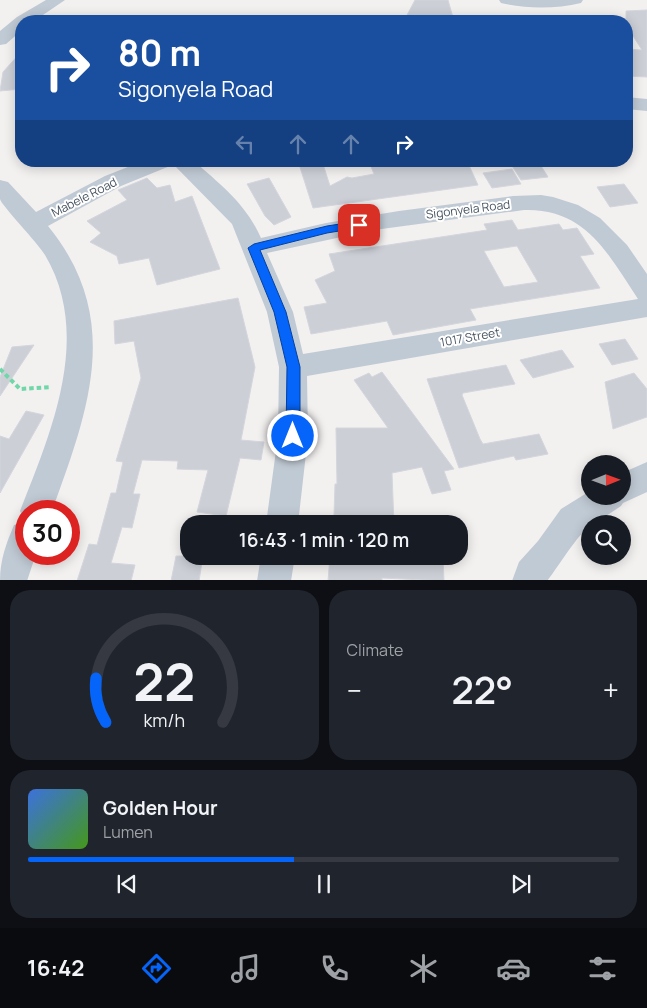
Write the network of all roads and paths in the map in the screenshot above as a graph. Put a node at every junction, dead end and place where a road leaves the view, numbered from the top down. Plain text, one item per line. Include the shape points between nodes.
1 (57, 0) edge
2 (508, 0) edge
3 (575, 0) edge
4 (33, 15) edge
5 (15, 28) edge
6 (0, 40) edge
7 (633, 104) edge
8 (647, 105) edge
9 (148, 167) edge
10 (188, 167) edge
11 (0, 187) edge
12 (33, 224) junction
13 (254, 248) junction
14 (646, 294) edge
15 (293, 367) junction
16 (0, 369) edge
17 (76, 387) junction
18 (647, 476) edge
19 (631, 484) edge
20 (40, 500) edge
21 (596, 505) edge
22 (283, 515) edge
23 (15, 565) edge
24 (276, 565) edge
25 (10, 580) edge
26 (274, 580) edge
27 (529, 580) edge

1 - 4 street
2 - 3 street via 541,3
5 - 6 street
7 - 8 street
9 - 12 street, Mabele Road
10 - 13 street via 242,221
11 - 12 street
12 - 17 street via 58,257 71,283 80,313 81,343
13 - 14 street, Sigonyela Road via 327,230 497,204 553,204 580,215 600,229
13 - 15 street via 280,312
14 - 15 street, 1017 Street
15 - 22 street via 293,436
16 - 17 path via 20,388
17 - 20 street via 62,440
18 - 19 street
21 - 27 street via 572,520
23 - 25 street
24 - 26 street

